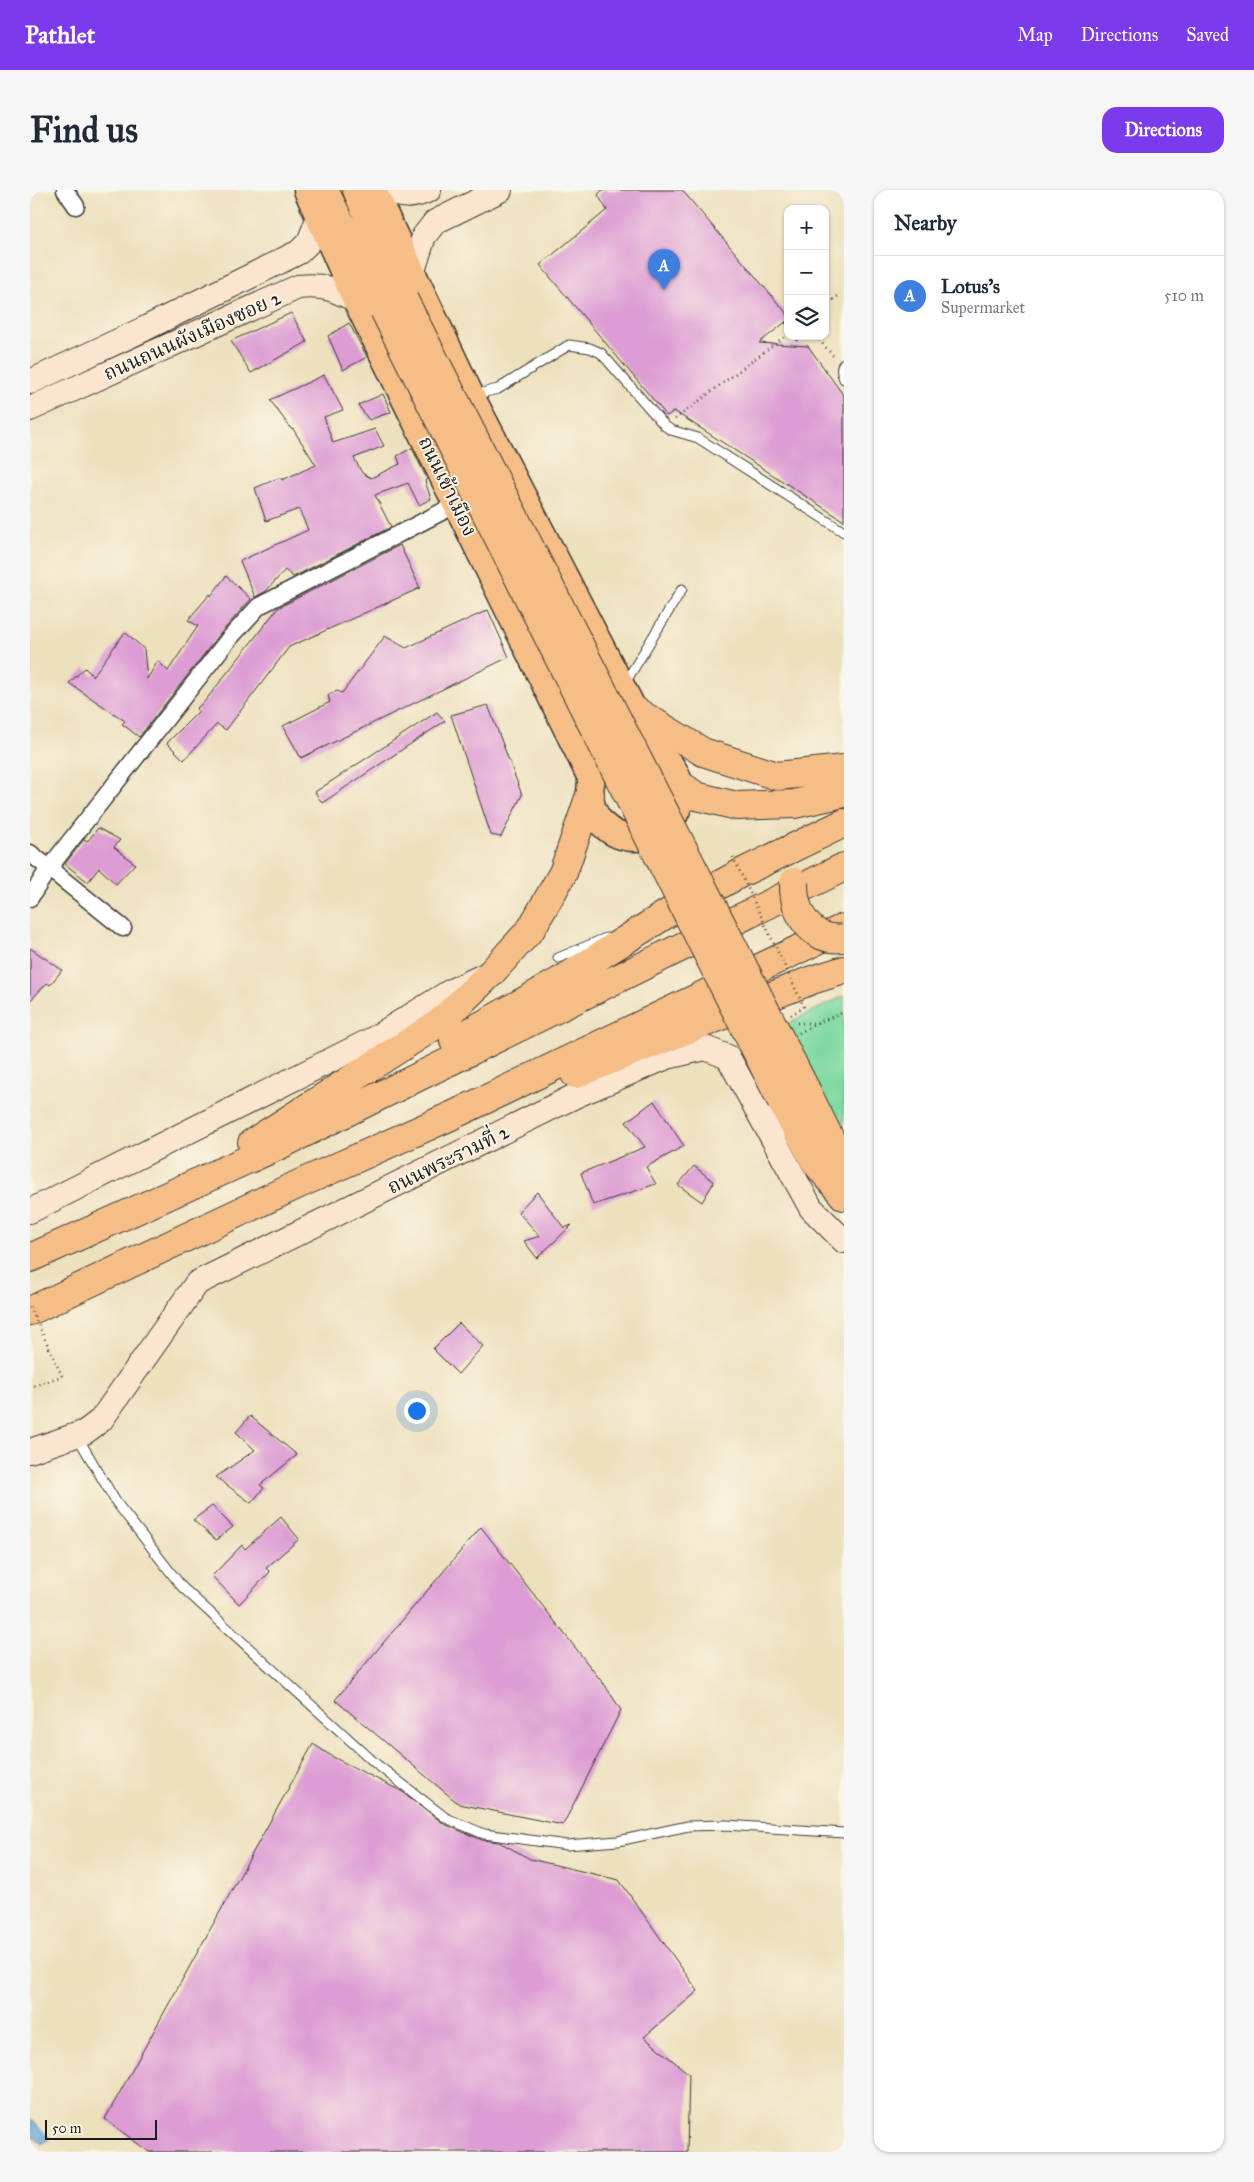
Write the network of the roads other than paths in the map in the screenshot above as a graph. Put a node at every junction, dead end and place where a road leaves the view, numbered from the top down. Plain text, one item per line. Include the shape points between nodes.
1 (65, 190) edge
2 (307, 190) edge
3 (324, 190) edge
4 (356, 190) edge
5 (373, 190) edge
6 (385, 190) edge
7 (429, 190) edge
8 (500, 190) edge
9 (76, 206) dead end
10 (318, 219) junction
11 (412, 274) junction
12 (356, 300) junction
13 (394, 305) junction
14 (144, 329) junction
15 (156, 350) junction
16 (843, 365) edge
17 (844, 379) edge
18 (30, 382) edge
19 (471, 396) junction
20 (30, 409) edge
21 (457, 504) junction
22 (844, 532) edge
23 (682, 589) dead end
24 (628, 699) junction
25 (656, 753) junction
26 (844, 769) edge
27 (679, 784) junction
28 (591, 788) junction
29 (844, 793) edge
30 (671, 820) junction
31 (844, 823) edge
32 (844, 833) edge
33 (646, 837) junction
34 (30, 853) edge
35 (844, 867) edge
36 (49, 868) junction
37 (708, 891) junction
38 (30, 898) edge
39 (674, 910) junction
40 (123, 928) dead end
41 (844, 928) edge
42 (844, 938) edge
43 (558, 958) dead end
44 (844, 970) edge
45 (492, 972) junction
46 (794, 1097) junction
47 (451, 1116) junction
48 (280, 1146) junction
49 (844, 1161) edge
50 (300, 1184) junction
51 (170, 1195) junction
52 (844, 1196) edge
53 (30, 1211) edge
54 (844, 1240) edge
55 (30, 1258) edge
56 (143, 1258) junction
57 (30, 1311) edge
58 (30, 1329) edge
59 (76, 1435) junction
60 (30, 1451) edge
61 (844, 1832) edge

1 - 9 street
2 - 10 main road, ถนนเข้าเมือง
3 - 13 highway
4 - 13 highway
5 - 11 main road
6 - 7 main road via 402,196 416,196
8 - 11 main road via 435,222 424,236
10 - 12 main road, ถนนเข้าเมือง
10 - 14 main road, ถนนถนนผังเมืองซอย 2 via 309,242 299,252
11 - 19 main road
12 - 15 main road, ถนนถนนผังเมืองซอย 2 via 330,287 298,287
12 - 21 main road, ถนนเข้าเมือง
13 - 46 highway, bridge
14 - 15 main road
14 - 18 main road, ถนนถนนผังเมืองซอย 2
15 - 20 main road, ถนนถนนผังเมืองซอย 2
16 - 17 lane
19 - 22 lane via 498,389 569,345 590,348 601,354 665,426 698,438
19 - 24 main road
21 - 28 main road, ถนนเข้าเมือง
21 - 36 street via 259,606 228,640
23 - 24 lane
24 - 25 main road
24 - 26 highway via 703,752 777,776
25 - 27 main road via 669,763
25 - 28 main road via 631,748 606,758 598,768
27 - 29 highway via 696,796 737,806 794,804
27 - 30 main road via 678,807
28 - 33 main road, ถนนเข้าเมือง via 594,811 602,824 630,838
28 - 45 highway via 563,873 531,929
30 - 33 main road via 660,831
30 - 37 highway
31 - 37 highway
32 - 42 highway, bridge via 809,852 794,880 793,896 802,920 812,930 836,940
33 - 39 highway
34 - 36 street
35 - 48 highway
36 - 38 street
36 - 40 street
37 - 39 highway
39 - 43 lane
39 - 48 highway via 560,982 467,1033
41 - 47 highway, ถนนพระรามที่ 2
44 - 47 highway via 548,1084
45 - 51 highway via 439,1023
45 - 53 main road via 451,991 373,1039
46 - 49 highway
46 - 52 highway via 817,1164
47 - 50 highway, ถนนพระรามที่ 2
48 - 50 highway
48 - 51 highway
50 - 56 highway, ถนนพระรามที่ 2
51 - 55 highway
54 - 59 main road, ถนนพระรามที่ 2 via 811,1208 728,1057 706,1048 666,1057 577,1095 197,1283 101,1420
56 - 57 highway, ถนนพระรามที่ 2
56 - 58 highway via 73,1308
59 - 60 main road, ถนนพระรามที่ 2
59 - 61 lane via 116,1502 182,1587 375,1763 446,1818 484,1834 567,1846 618,1841 688,1826

